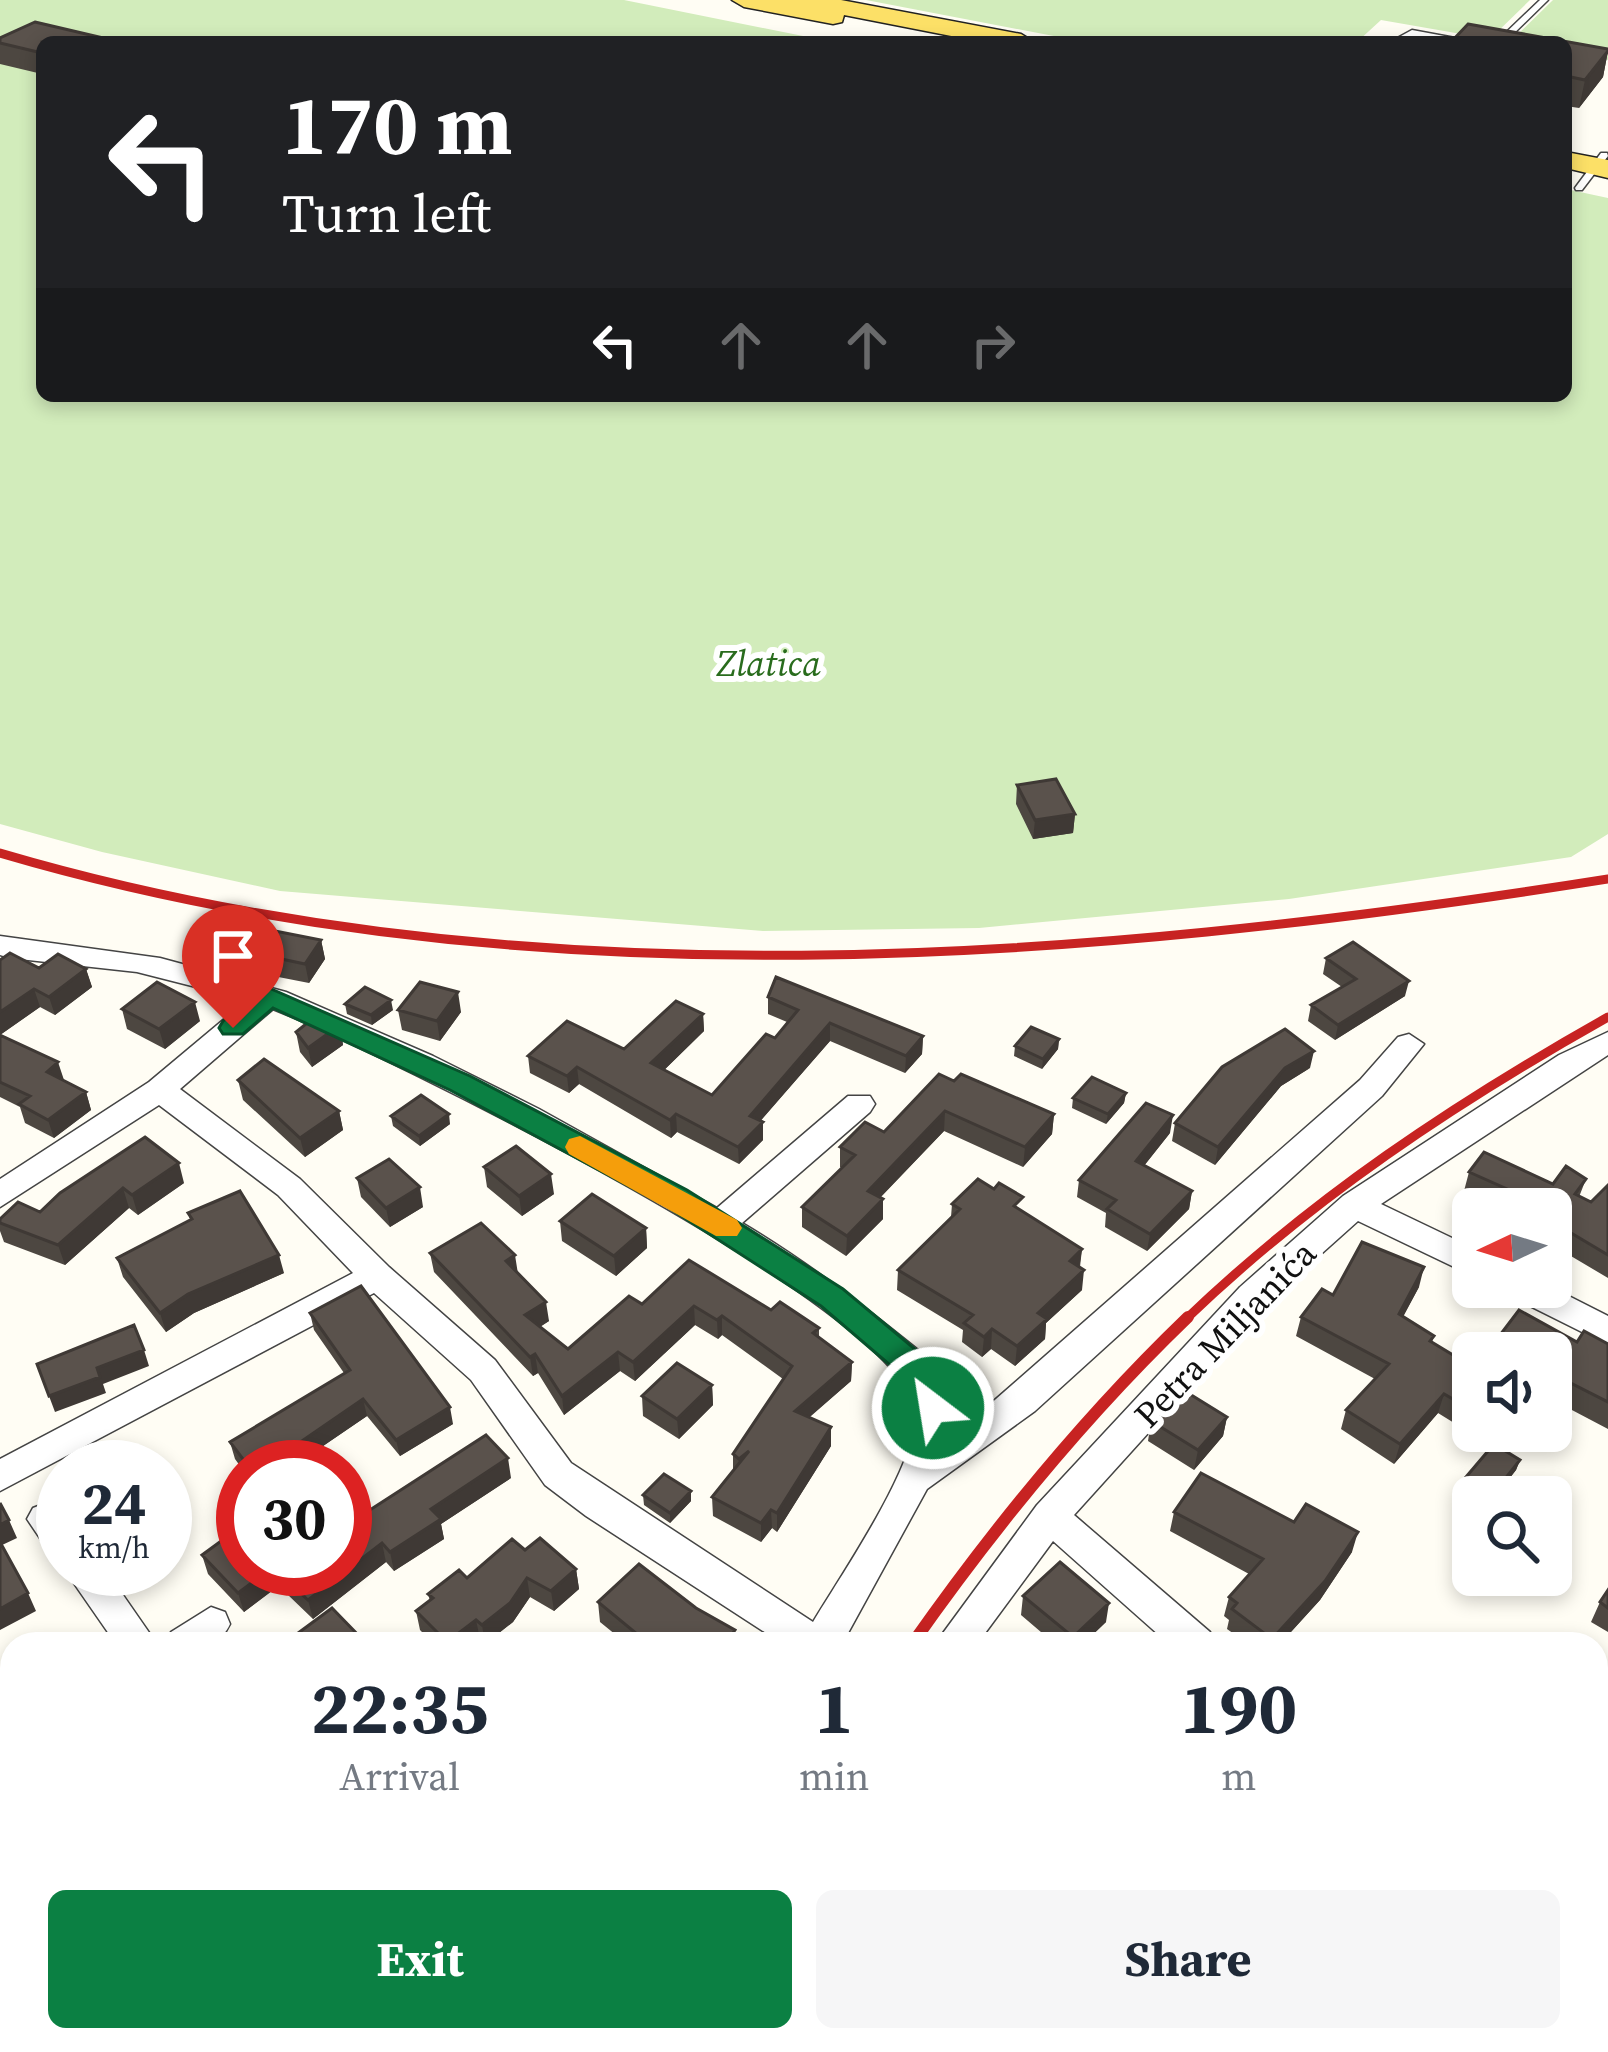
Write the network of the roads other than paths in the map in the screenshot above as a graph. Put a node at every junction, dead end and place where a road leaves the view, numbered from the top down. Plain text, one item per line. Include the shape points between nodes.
1 (744, 0) edge
2 (803, 0) edge
3 (1544, 0) edge
4 (928, 36) edge
5 (990, 36) edge
6 (1405, 36) edge
7 (1434, 36) edge
8 (1506, 36) edge
9 (5, 953) edge
10 (269, 997) junction
11 (1608, 1042) edge
12 (1409, 1044) dead end
13 (160, 1090) junction
14 (859, 1104) dead end
15 (0, 1195) edge
16 (1355, 1204) junction
17 (720, 1224) junction
18 (1452, 1252) edge
19 (377, 1276) junction
20 (1562, 1308) edge
21 (1608, 1332) edge
22 (916, 1369) junction
23 (987, 1425) junction
24 (0, 1476) edge
25 (912, 1480) junction
26 (1050, 1516) junction
27 (102, 1596) edge
28 (129, 1632) edge
29 (799, 1632) edge
30 (825, 1632) edge
31 (963, 1632) edge
32 (1182, 1632) edge

1 - 4 main road
2 - 5 main road
3 - 8 lane
6 - 7 lane
9 - 10 street via 92,956
10 - 13 street
10 - 17 street via 460,1083
11 - 16 street, Petra Miljanića
12 - 23 street via 1354,1103
13 - 15 street
13 - 19 street via 289,1187
14 - 17 street
16 - 18 street
16 - 26 street, Petra Miljanića via 1252,1296
17 - 22 street via 832,1298
19 - 24 street
19 - 29 street via 483,1370 558,1474
20 - 21 street
22 - 23 street
22 - 25 street via 933,1424
23 - 25 street
25 - 30 street
26 - 31 street, Petra Miljanića
26 - 32 street
27 - 28 street

